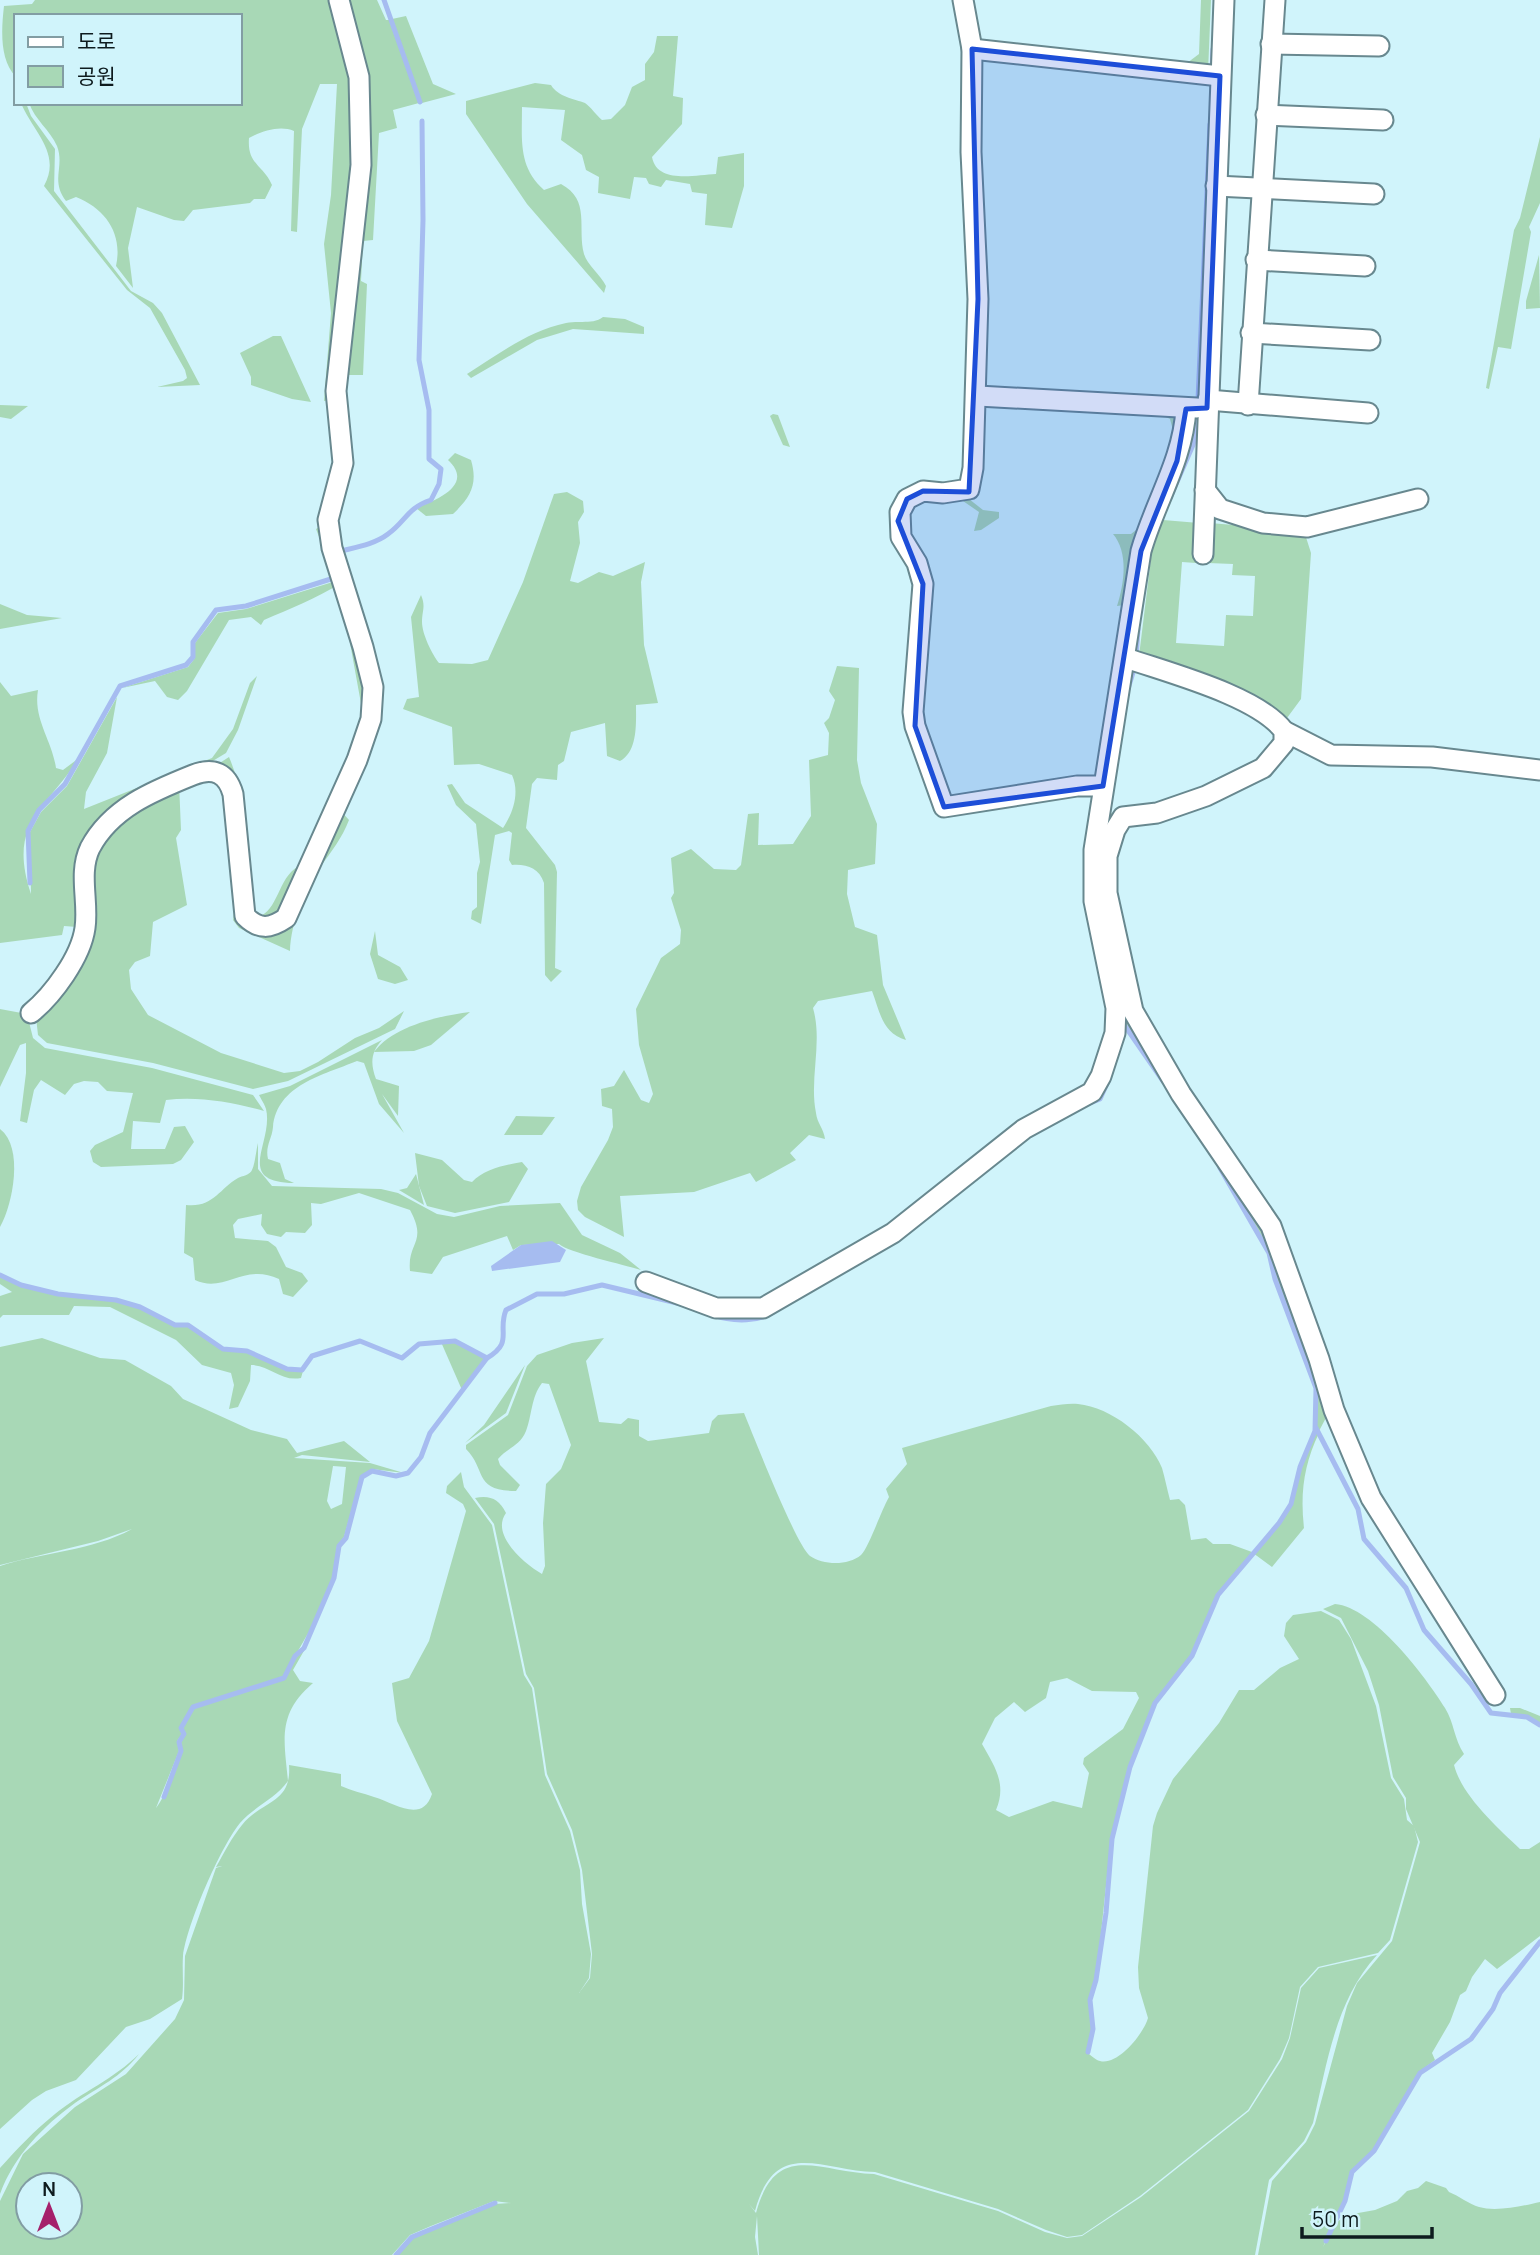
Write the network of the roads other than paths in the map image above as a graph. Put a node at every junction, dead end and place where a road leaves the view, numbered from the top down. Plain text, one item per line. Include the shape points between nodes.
1 (339, 0) edge
2 (963, 0) edge
3 (1224, 0) edge
4 (1275, 0) edge
5 (1271, 44) junction
6 (1379, 46) dead end
7 (972, 49) junction
8 (1220, 76) junction
9 (1266, 115) junction
10 (1383, 120) dead end
11 (1216, 186) junction
12 (1261, 188) junction
13 (1374, 194) dead end
14 (1256, 260) junction
15 (1365, 267) dead end
16 (1251, 333) junction
17 (1370, 340) dead end
18 (978, 396) junction
19 (1208, 404) junction
20 (1248, 405) junction
21 (1186, 409) junction
22 (1368, 413) dead end
23 (1205, 490) junction
24 (1418, 499) dead end
25 (1203, 554) dead end
26 (1126, 658) junction
27 (1284, 731) junction
28 (1540, 770) edge
29 (1103, 786) junction
30 (31, 1013) dead end
31 (646, 1282) dead end
32 (1495, 1695) dead end

1 - 30 street via 359,77 360,165 336,391 343,463 328,520 373,687 370,719 357,760 286,918 274,927 264,927 244,916 233,794 220,772 205,771 118,812 101,832 89,850 84,872 81,942 43,1003
2 - 7 street
3 - 8 street
4 - 5 street
5 - 6 street
5 - 9 street
7 - 8 street
7 - 18 street
8 - 11 street
9 - 10 street
9 - 12 street
11 - 12 street
11 - 19 street
12 - 13 street
12 - 14 street
14 - 15 street
14 - 16 street
16 - 17 street
16 - 20 street
18 - 21 street
18 - 29 street via 969,489 923,491 907,499 898,521 923,584 915,726 944,807
19 - 20 street
19 - 21 street
19 - 23 street
20 - 22 street
21 - 26 street via 1177,461 1151,516 1141,551
23 - 24 street via 1220,509 1263,523 1307,527
23 - 25 street
26 - 27 street via 1267,713
26 - 29 street
27 - 28 street via 1331,755 1432,757
27 - 32 street via 1284,743 1264,768 1206,796 1157,813 1123,817 1107,856 1107,893 1117,943 1133,1011 1181,1094 1271,1226 1334,1410 1371,1498
29 - 31 street via 1091,875 1116,1008 1115,1033 1092,1092 1024,1129 893,1233 763,1308 716,1308

